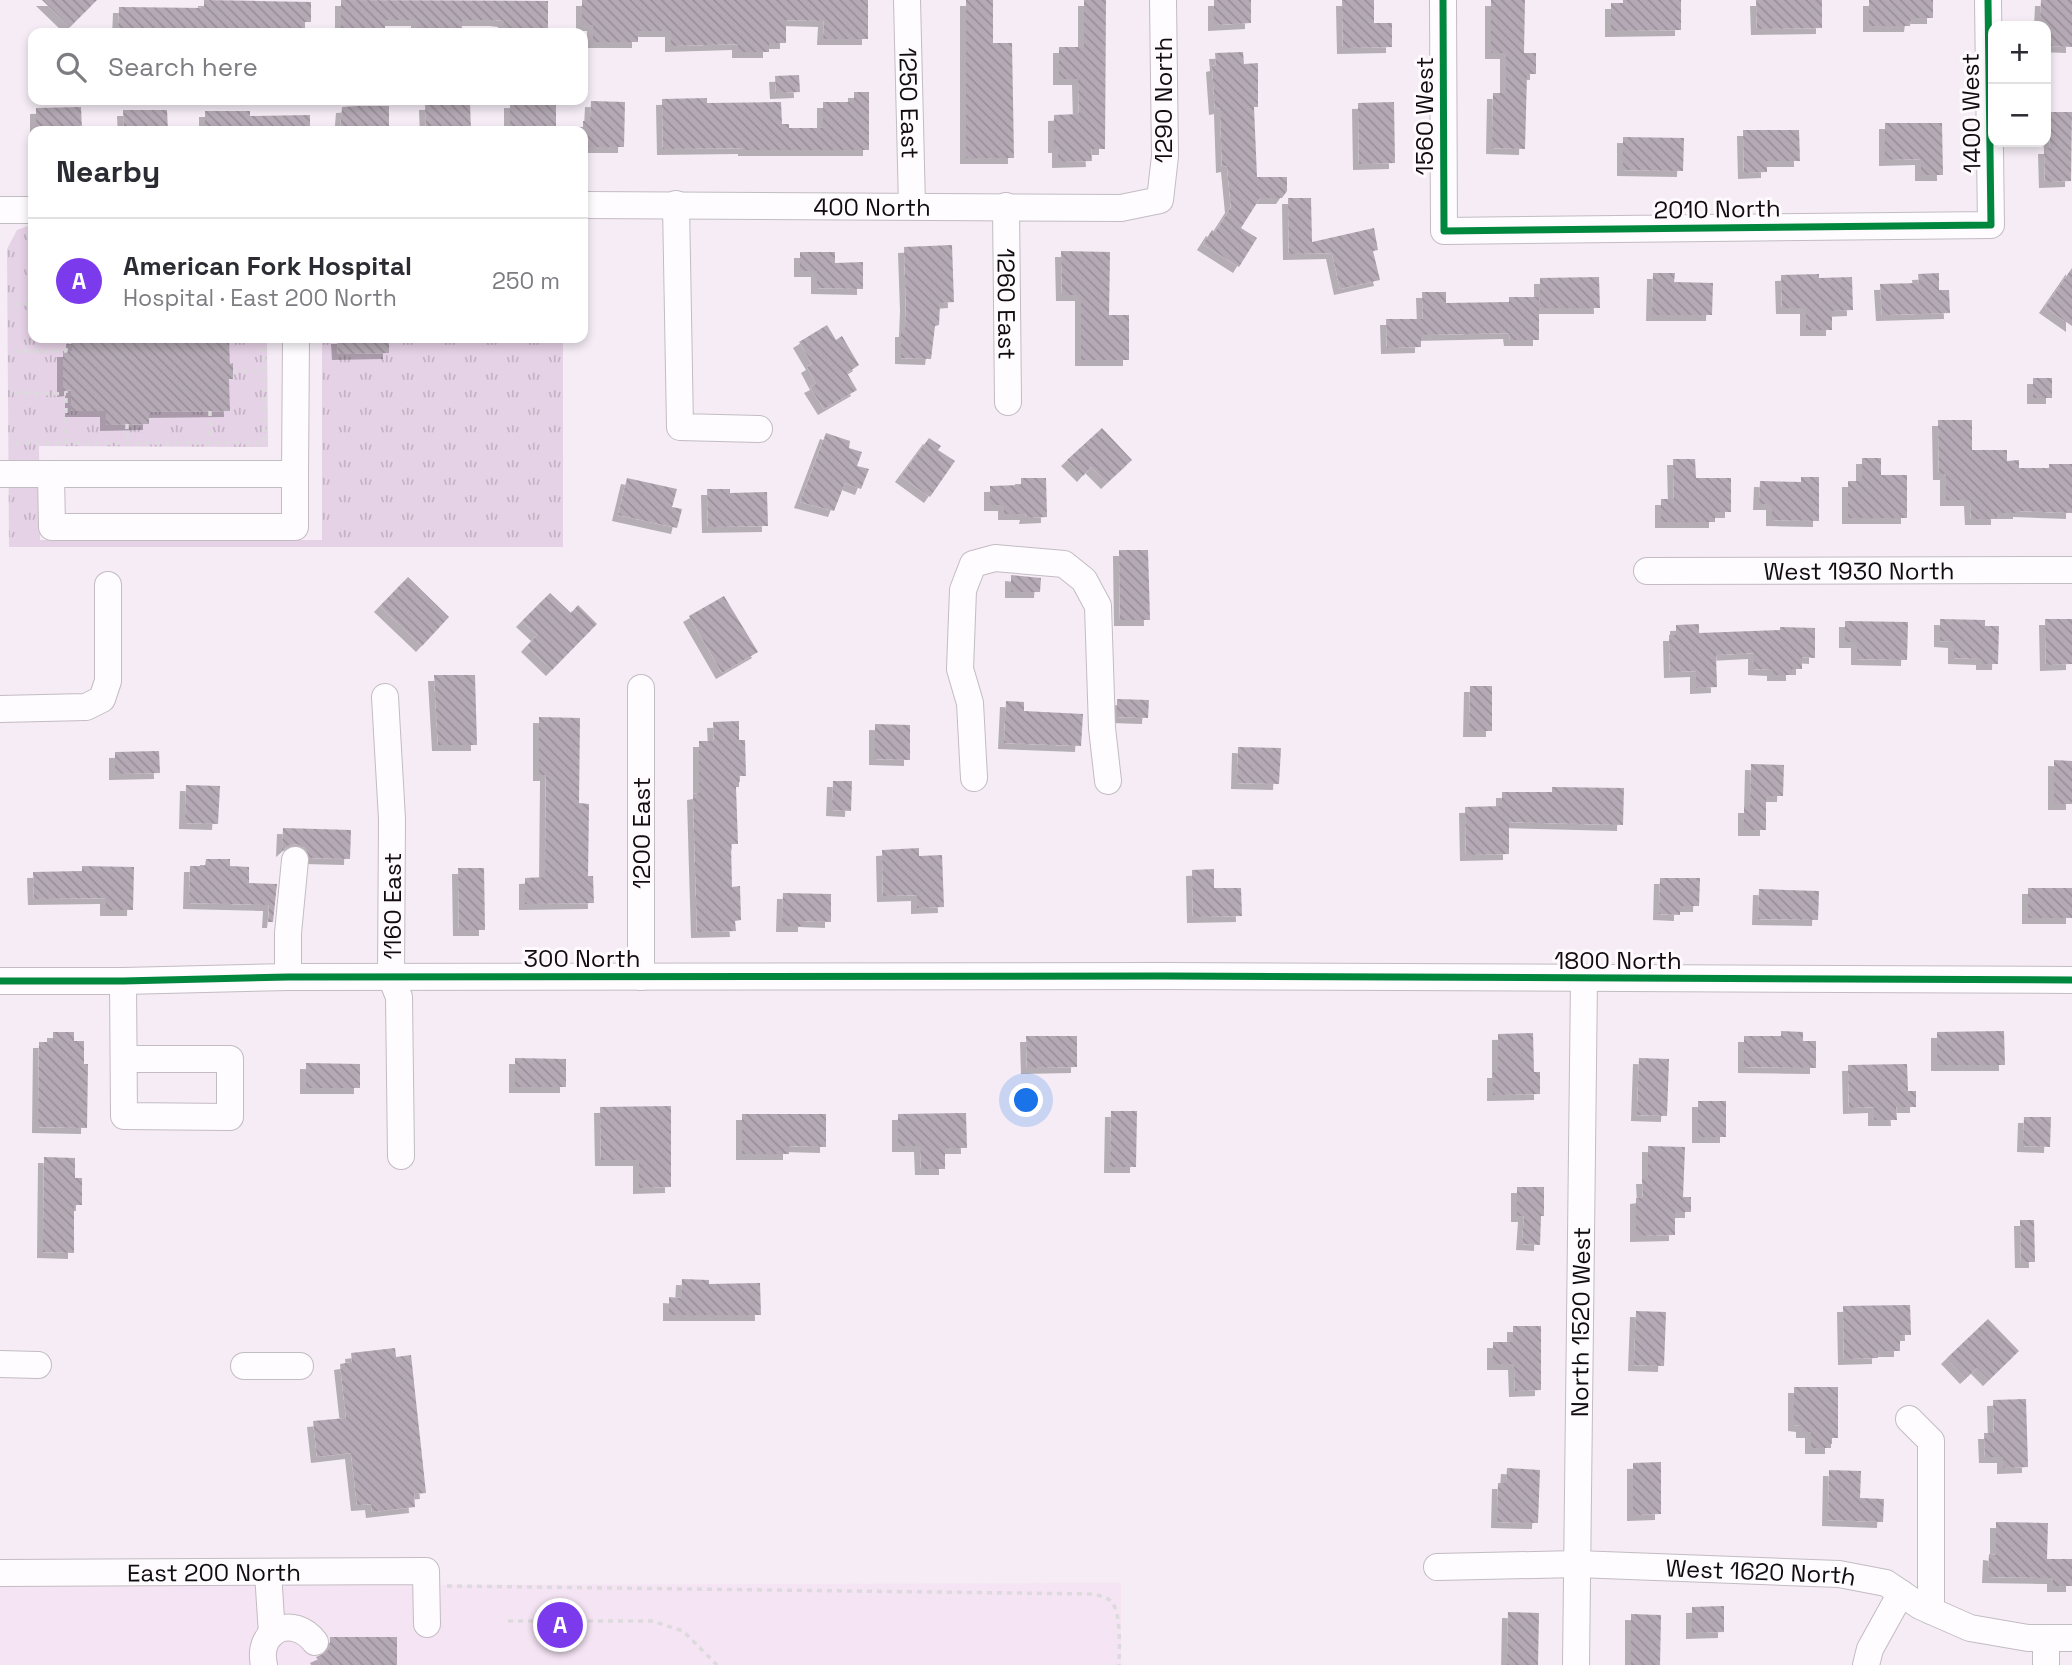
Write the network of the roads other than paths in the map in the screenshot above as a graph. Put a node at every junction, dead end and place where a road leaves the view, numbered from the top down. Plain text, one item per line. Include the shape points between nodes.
1 (907, 0) edge
2 (1163, 0) edge
3 (1443, 0) edge
4 (1988, 0) edge
5 (1160, 200) joint
6 (676, 204) junction
7 (588, 205) edge
8 (912, 206) junction
9 (1006, 206) junction
10 (0, 210) edge
11 (28, 210) edge
12 (1991, 225) joint
13 (1444, 231) joint
14 (296, 343) edge
15 (1008, 402) dead end
16 (759, 429) dead end
17 (0, 474) edge
18 (51, 474) junction
19 (295, 474) junction
20 (2072, 570) edge
21 (1647, 571) dead end
22 (108, 585) dead end
23 (641, 688) dead end
24 (385, 696) dead end
25 (0, 709) edge
26 (974, 778) dead end
27 (1108, 781) dead end
28 (295, 860) dead end
29 (1164, 976) joint
30 (288, 977) junction
31 (391, 977) junction
32 (641, 977) junction
33 (1584, 979) junction
34 (2072, 980) edge
35 (0, 981) edge
36 (123, 981) junction
37 (124, 1059) dead end
38 (401, 1156) dead end
39 (0, 1364) edge
40 (38, 1365) dead end
41 (244, 1366) dead end
42 (300, 1366) dead end
43 (1909, 1419) dead end
44 (1577, 1564) junction
45 (1437, 1567) dead end
46 (0, 1573) edge
47 (268, 1573) junction
48 (1901, 1593) junction
49 (1931, 1611) junction
50 (427, 1624) dead end
51 (272, 1634) junction
52 (2046, 1638) junction
53 (2072, 1638) edge
54 (316, 1656) edge
55 (264, 1665) edge
56 (1576, 1665) edge
57 (1866, 1665) edge
58 (2046, 1665) edge

1 - 8 street, 1250 East
2 - 5 street, 1290 North via 1165,156
3 - 13 street, 1560 West
4 - 12 street, 1400 West
5 - 9 street, 400 North via 1121,208
6 - 7 street, 400 North
6 - 8 street, 400 North
6 - 16 street via 680,428
8 - 9 street, 400 North
9 - 15 street, 1260 East
10 - 11 street
12 - 13 street, 2010 North
14 - 19 street
17 - 18 street
18 - 19 street
18 - 19 street via 52,527 295,527
20 - 21 street, West 1930 North
22 - 25 street via 108,681 103,699 86,707
23 - 32 street, 1200 East
24 - 31 street, 1160 East via 392,819
26 - 27 street via 970,703 960,669 963,590 973,564 995,558 1064,564 1084,580 1098,606
28 - 30 street
29 - 32 street, 300 North
29 - 33 street, 1800 North
30 - 31 street, 300 North
30 - 36 street, 300 North
31 - 32 street, 300 North
31 - 38 street, 1160 East via 398,998
33 - 34 street, 1800 North
33 - 44 street, North 1520 West
35 - 36 street, 300 North
36 - 37 street
39 - 40 street
41 - 42 street
43 - 49 street via 1931,1441
44 - 45 street, West 1620 North
44 - 48 street, West 1620 North via 1839,1574 1886,1583
44 - 56 street, North 1520 West
46 - 47 street, East 200 North
47 - 50 street, East 200 North via 432,1579
47 - 51 street
48 - 49 street, West 1620 North
48 - 57 street
49 - 52 street, West 1620 North via 1970,1628
51 - 54 street via 293,1627 309,1634
51 - 55 street via 263,1648
52 - 53 street, West 1620 North
52 - 58 street

